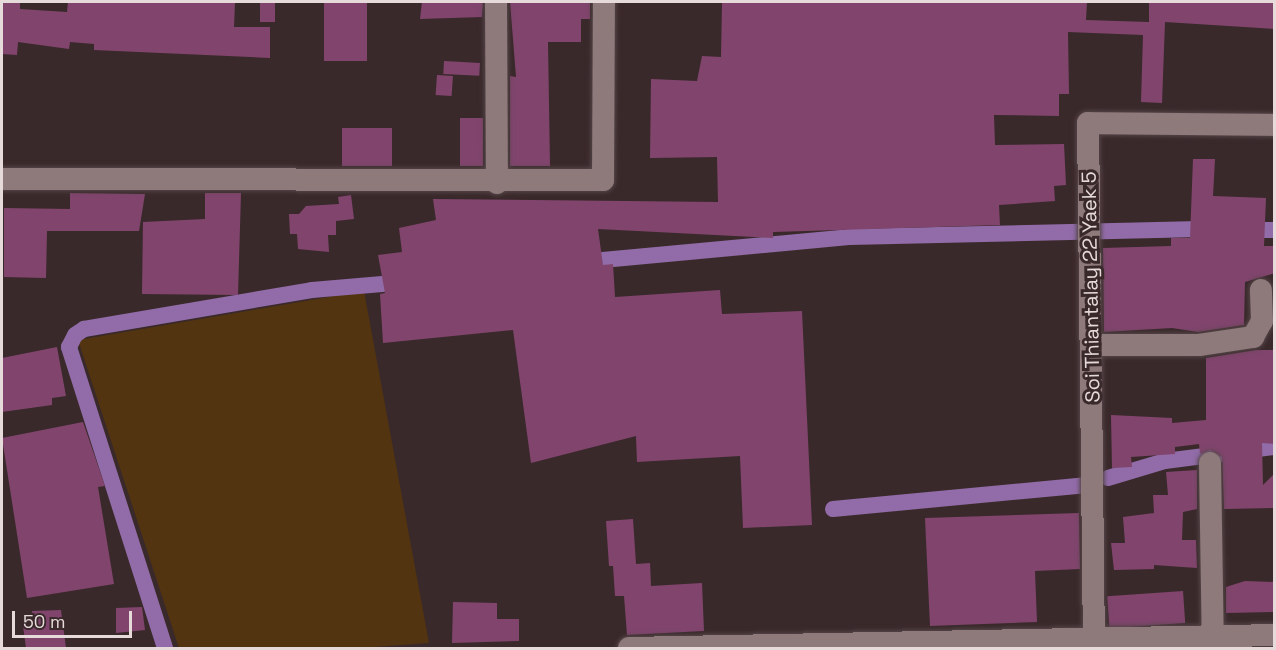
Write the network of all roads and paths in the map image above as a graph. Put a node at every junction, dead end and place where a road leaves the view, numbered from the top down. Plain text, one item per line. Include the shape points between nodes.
1 (496, 2) edge
2 (604, 2) edge
3 (1275, 125) edge
4 (2, 179) edge
5 (497, 183) junction
6 (1261, 291) dead end
7 (1092, 345) junction
8 (1210, 463) dead end
9 (1275, 635) edge
10 (1213, 642) edge
11 (1094, 643) edge
12 (986, 644) edge
13 (874, 645) edge
14 (764, 647) edge
15 (643, 648) edge

1 - 5 street
2 - 5 street via 603,180
3 - 7 street, Soi Thiantalay 22 Yaek 5 via 1088,123
4 - 5 street
6 - 7 street via 1262,321 1253,337 1199,345
7 - 11 street, Soi Thiantalay 22 Yaek 5
8 - 10 street
9 - 10 street
10 - 11 street
11 - 12 street
12 - 13 street
13 - 14 street
14 - 15 street

